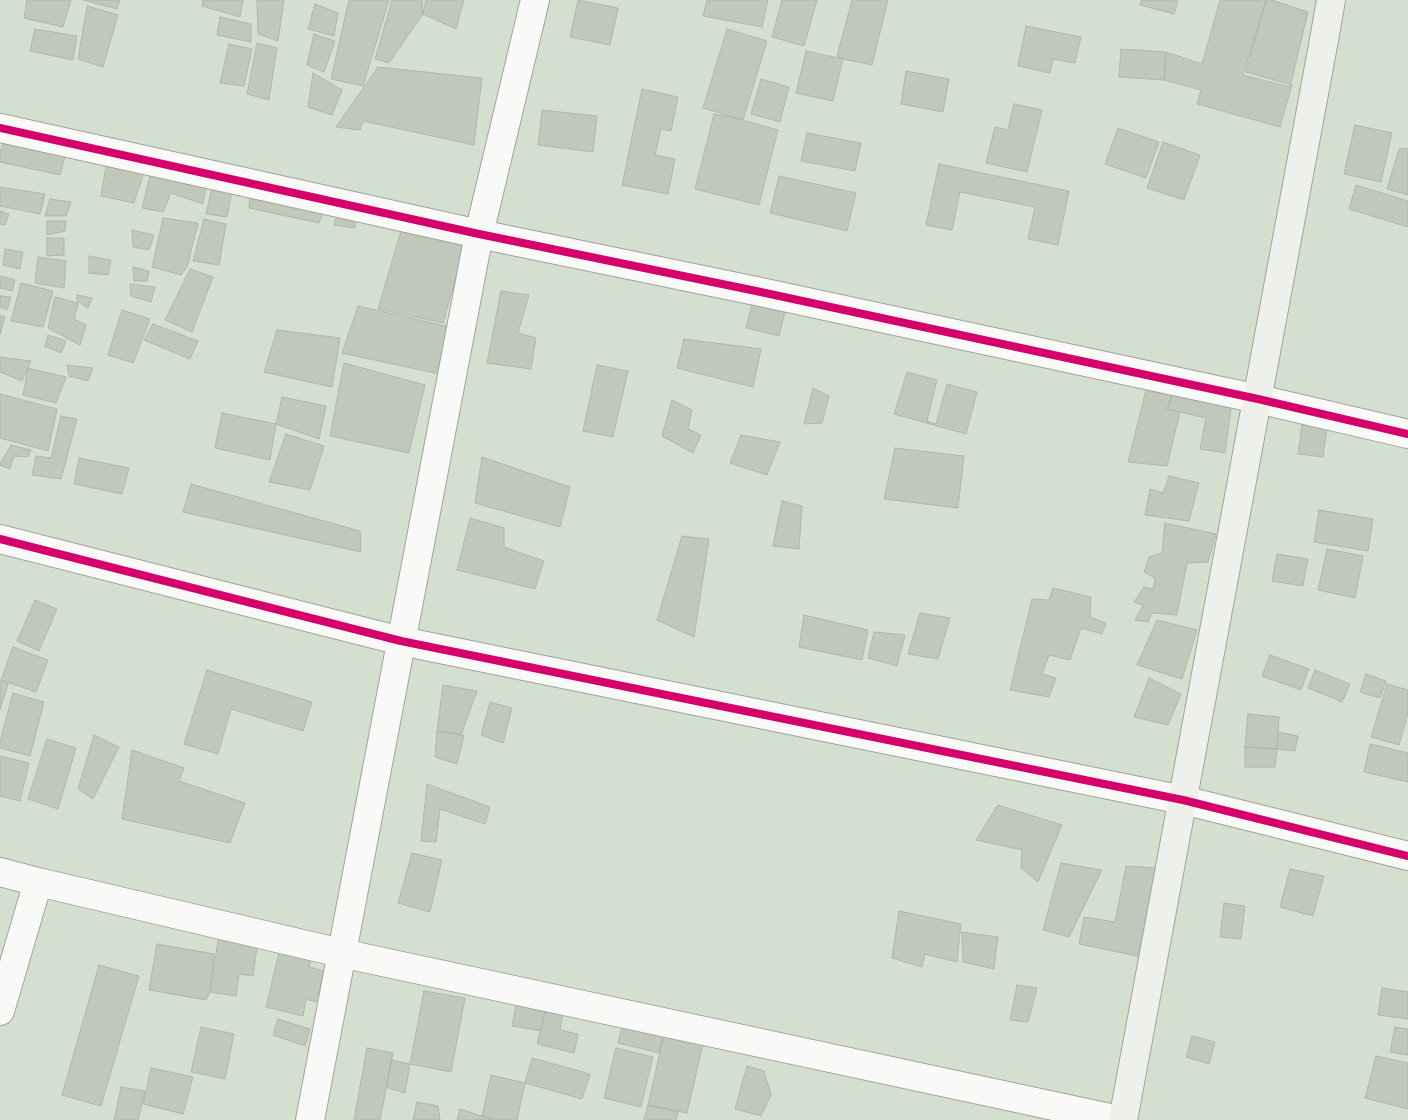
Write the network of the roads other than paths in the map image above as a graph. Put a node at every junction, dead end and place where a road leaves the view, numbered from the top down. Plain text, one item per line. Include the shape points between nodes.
1 (535, 0) edge
2 (1331, 0) edge
3 (0, 128) edge
4 (479, 234) junction
5 (1258, 399) junction
6 (1408, 434) edge
7 (0, 539) edge
8 (401, 641) junction
9 (1183, 800) junction
10 (1408, 856) edge
11 (0, 872) edge
12 (38, 882) junction
13 (341, 953) junction
14 (0, 1011) edge
15 (310, 1120) edge
16 (1121, 1120) edge

1 - 4 street
2 - 5 street
3 - 4 street
4 - 5 street
4 - 8 street
5 - 6 street
5 - 9 street
7 - 8 street
8 - 9 street
8 - 13 street
9 - 10 street
9 - 16 street
11 - 12 street
12 - 13 street
12 - 14 street
13 - 15 street
13 - 16 street

